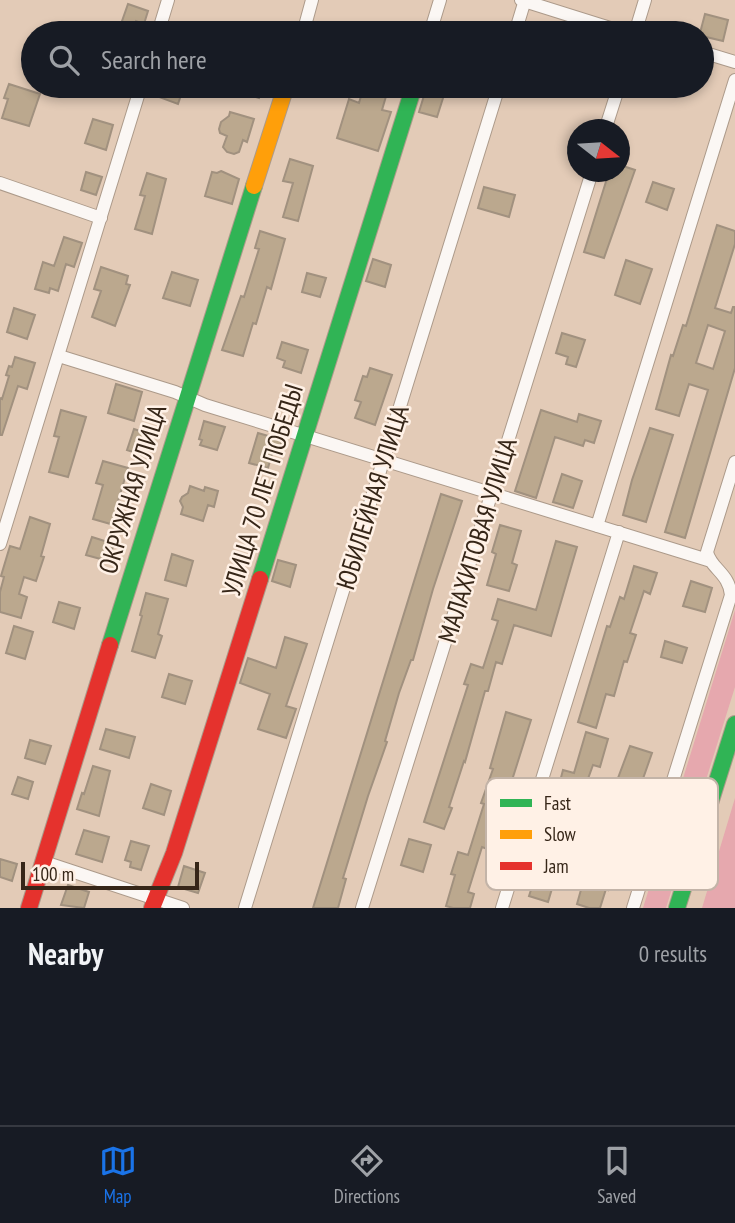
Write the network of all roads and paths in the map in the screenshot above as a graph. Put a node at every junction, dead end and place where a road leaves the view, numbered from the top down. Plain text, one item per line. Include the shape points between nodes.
1 (168, 0) edge
2 (312, 0) edge
3 (440, 0) edge
4 (524, 0) edge
5 (645, 0) edge
6 (162, 21) edge
7 (306, 21) edge
8 (434, 21) edge
9 (518, 21) edge
10 (589, 21) edge
11 (639, 21) edge
12 (714, 56) edge
13 (735, 62) edge
14 (735, 80) edge
15 (137, 98) edge
16 (282, 98) edge
17 (410, 98) edge
18 (495, 98) edge
19 (614, 98) edge
20 (608, 119) edge
21 (589, 182) edge
22 (0, 183) edge
23 (101, 218) junction
24 (59, 356) junction
25 (186, 397) junction
26 (304, 436) junction
27 (383, 460) junction
28 (735, 462) edge
29 (492, 493) junction
30 (597, 526) junction
31 (619, 532) junction
32 (0, 544) edge
33 (711, 561) junction
34 (735, 724) edge
35 (542, 778) edge
36 (674, 778) edge
37 (718, 778) edge
38 (44, 862) junction
39 (508, 890) edge
40 (639, 890) edge
41 (683, 890) edge
42 (154, 904) edge
43 (29, 908) edge
44 (183, 908) edge
45 (245, 908) edge
46 (362, 908) edge
47 (502, 908) edge
48 (633, 908) edge
49 (677, 908) edge

1 - 6 street
2 - 7 street
3 - 8 street
4 - 9 street
4 - 10 street
5 - 11 street
12 - 13 street
14 - 30 street
15 - 23 street
16 - 25 street, ОКРУЖНАЯ УЛИЦА
17 - 26 street, УЛИЦА 70 ЛЕТ ПОБЕДЫ
18 - 27 street, ЮБИЛЕЙНАЯ УЛИЦА
19 - 20 street
21 - 29 street, МАЛАХИТОВАЯ УЛИЦА
22 - 23 street
23 - 24 street
24 - 25 street
24 - 32 street
25 - 26 street
25 - 38 street, ОКРУЖНАЯ УЛИЦА
26 - 27 street
26 - 42 street, УЛИЦА 70 ЛЕТ ПОБЕДЫ
27 - 29 street
27 - 45 street, ЮБИЛЕЙНАЯ УЛИЦА
28 - 33 street via 707,552
29 - 30 street
29 - 46 street, МАЛАХИТОВАЯ УЛИЦА
30 - 31 street
31 - 33 street
31 - 35 street
33 - 36 street via 727,578 731,595
34 - 37 street
38 - 42 street
38 - 43 street, ОКРУЖНАЯ УЛИЦА
39 - 47 street
40 - 48 street
41 - 49 street
42 - 44 street

